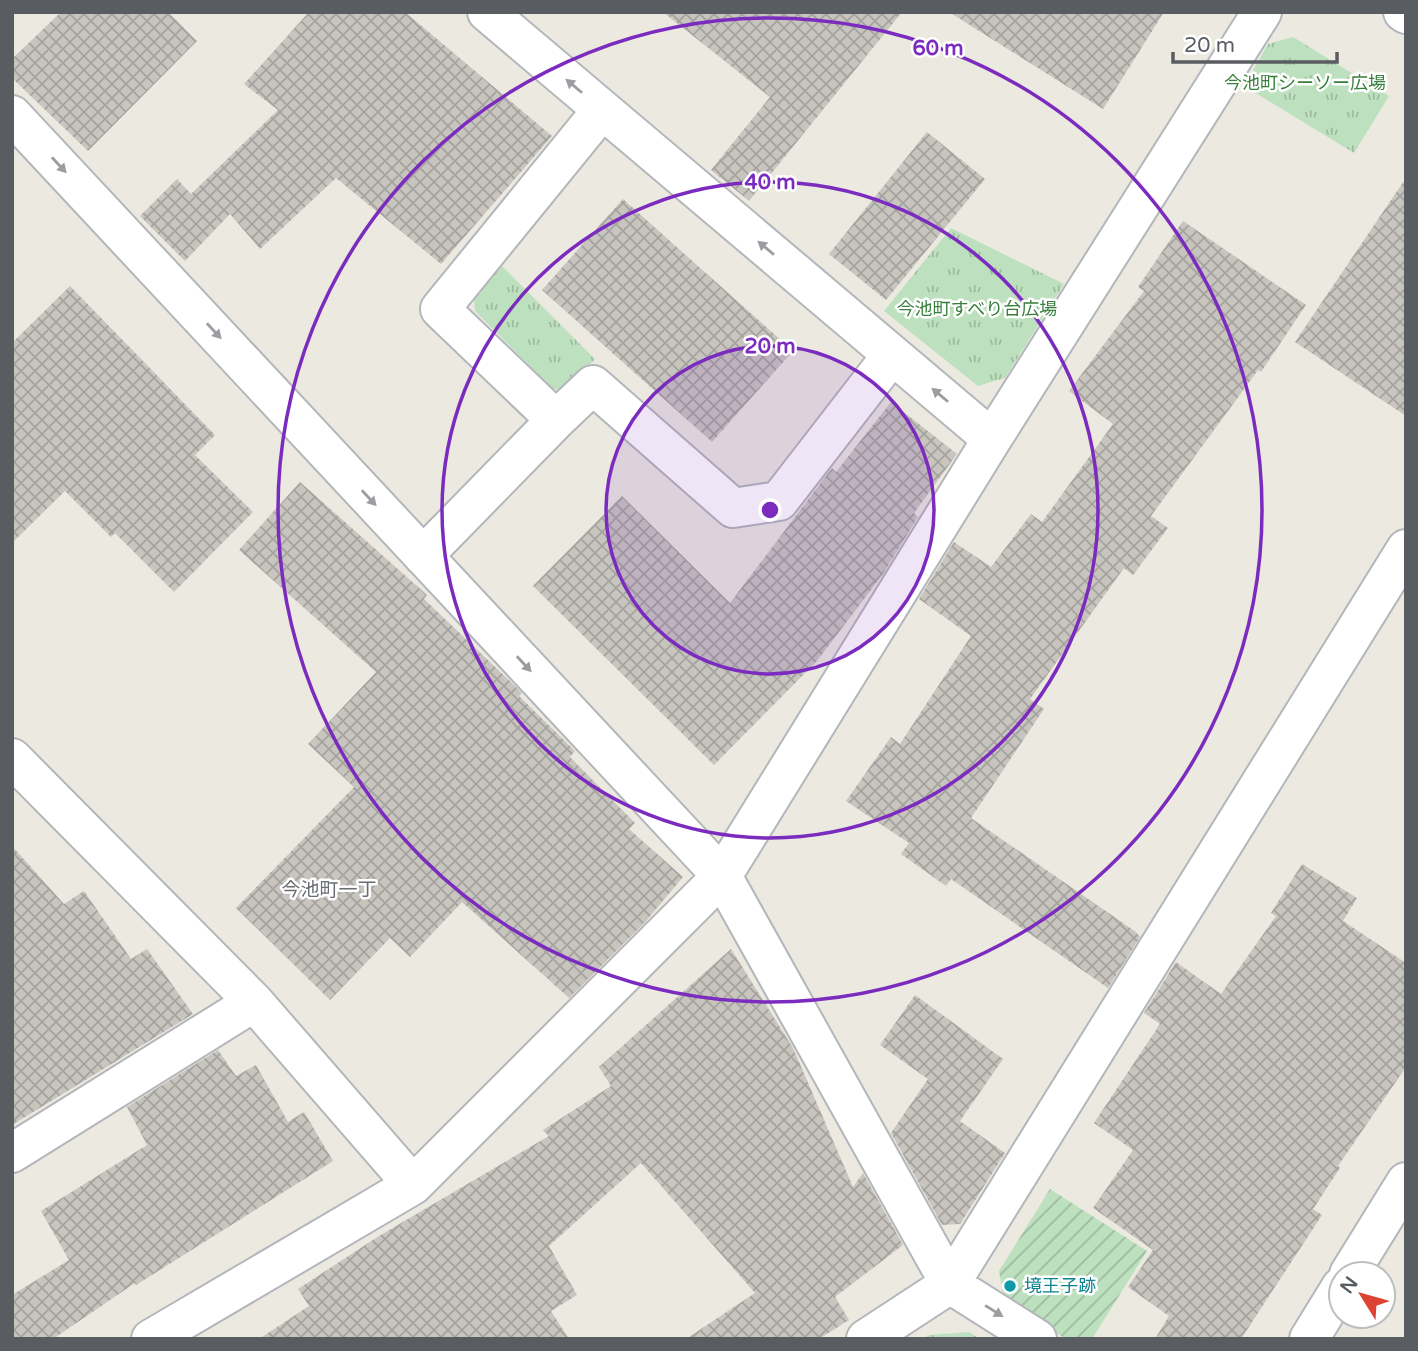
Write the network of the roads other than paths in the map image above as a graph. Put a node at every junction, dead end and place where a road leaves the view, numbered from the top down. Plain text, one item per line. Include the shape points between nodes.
1 (487, 12) edge
2 (1262, 12) edge
3 (603, 110) junction
4 (12, 115) edge
5 (892, 355) junction
6 (556, 420) junction
7 (992, 439) junction
8 (1406, 549) edge
9 (423, 556) junction
10 (12, 758) edge
11 (722, 876) junction
12 (254, 1002) junction
13 (12, 1153) edge
14 (1406, 1182) edge
15 (413, 1185) junction
16 (1358, 1260) edge
17 (950, 1284) junction
18 (1327, 1310) edge
19 (152, 1339) edge
20 (866, 1339) edge
21 (1037, 1339) edge
22 (1310, 1339) edge

3 -> 1 street
2 - 7 street
5 -> 3 street
3 - 6 street via 440,309
4 -> 9 street
5 - 6 street via 779,501 733,508 593,385
7 -> 5 street
6 - 9 street
7 - 11 street
8 - 17 street
9 -> 11 street
10 - 12 street
11 - 15 street
11 - 17 street
12 - 13 street
12 - 15 street
14 - 16 street
15 - 19 street
17 - 20 street
17 -> 21 street
18 - 22 street

